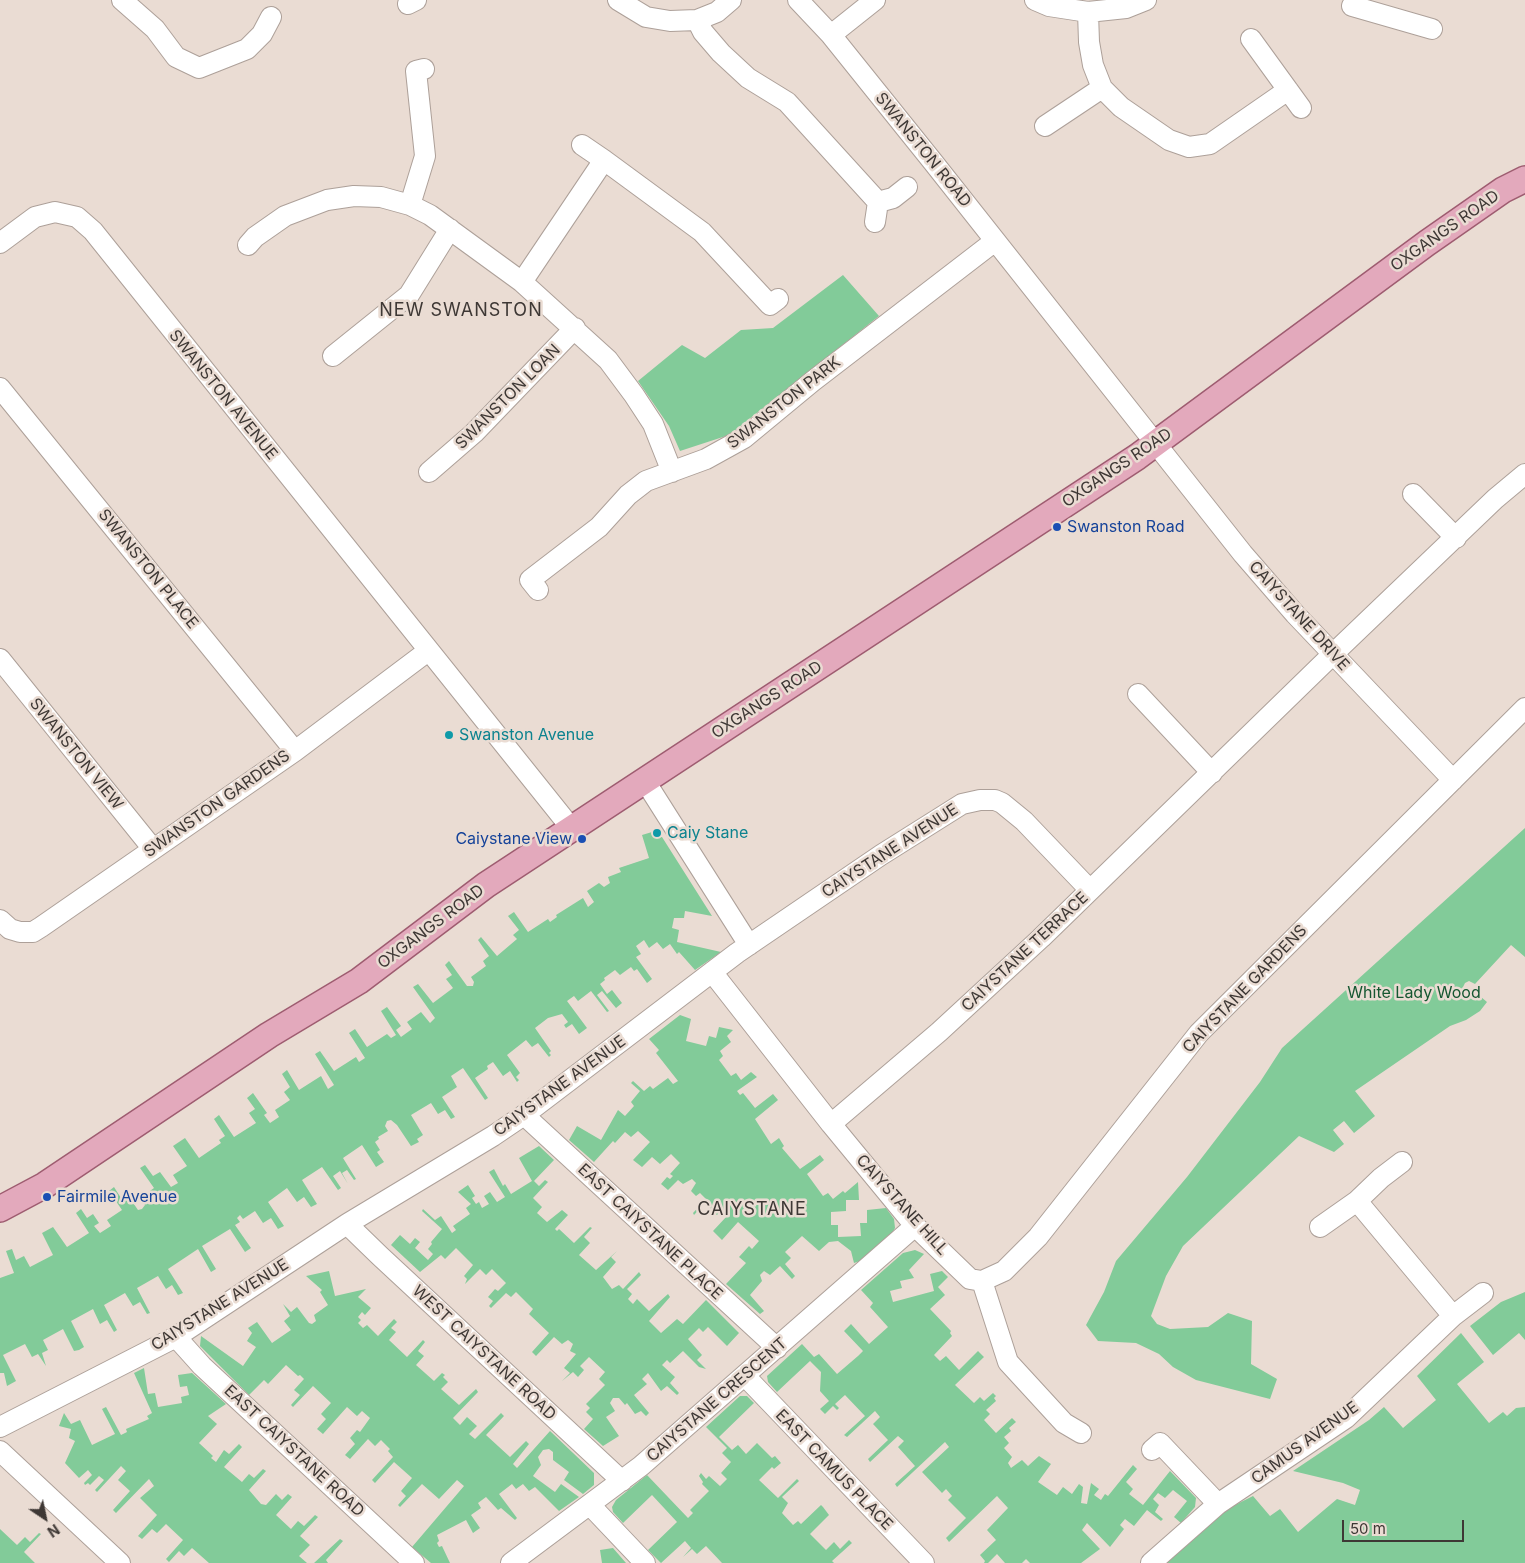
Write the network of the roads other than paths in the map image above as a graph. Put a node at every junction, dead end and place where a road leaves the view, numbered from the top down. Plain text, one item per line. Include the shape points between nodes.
1 (122, 0) edge
2 (618, 0) edge
3 (731, 0) edge
4 (798, 0) edge
5 (876, 0) edge
6 (1035, 0) edge
7 (1146, 0) edge
8 (1352, 6) dead end
9 (1385, 7) edge
10 (1088, 12) junction
11 (271, 17) dead end
12 (697, 20) junction
13 (1432, 29) dead end
14 (831, 35) junction
15 (1251, 39) dead end
16 (424, 69) dead end
17 (1102, 88) junction
18 (1288, 90) junction
19 (1301, 108) dead end
20 (1045, 126) dead end
21 (582, 145) dead end
22 (604, 160) junction
23 (1525, 179) edge
24 (907, 187) dead end
25 (878, 202) junction
26 (410, 205) junction
27 (875, 222) dead end
28 (450, 229) junction
29 (250, 236) dead end
30 (995, 240) junction
31 (0, 243) edge
32 (522, 282) junction
33 (778, 299) dead end
34 (575, 328) junction
35 (336, 348) dead end
36 (0, 388) edge
37 (1155, 444) junction
38 (433, 464) dead end
39 (672, 472) junction
40 (1525, 474) edge
41 (1412, 494) dead end
42 (1456, 538) junction
43 (538, 590) dead end
44 (428, 652) junction
45 (1333, 654) junction
46 (0, 659) edge
47 (1138, 694) dead end
48 (1525, 708) edge
49 (295, 751) junction
50 (1212, 773) junction
51 (1453, 780) junction
52 (644, 781) junction
53 (572, 829) junction
54 (153, 849) junction
55 (1090, 890) junction
56 (0, 920) edge
57 (749, 946) junction
58 (712, 972) junction
59 (524, 1115) junction
60 (831, 1124) junction
61 (1402, 1162) dead end
62 (1357, 1201) junction
63 (0, 1209) edge
64 (347, 1224) junction
65 (915, 1226) junction
66 (1320, 1227) dead end
67 (982, 1281) junction
68 (1484, 1293) dead end
69 (1453, 1316) junction
70 (176, 1337) junction
71 (777, 1348) junction
72 (744, 1376) junction
73 (0, 1427) edge
74 (1080, 1433) dead end
75 (1159, 1442) dead end
76 (0, 1451) edge
77 (622, 1481) junction
78 (1218, 1504) junction
79 (590, 1505) junction
80 (120, 1563) edge
81 (414, 1563) edge
82 (511, 1563) edge
83 (645, 1563) edge
84 (924, 1563) edge
85 (1151, 1563) edge

1 - 11 street via 155,29 176,57 199,68 247,49 262,34
2 - 12 street via 646,17 670,21
3 - 12 street via 717,12
4 - 14 street, SWANSTON ROAD
5 - 14 street
6 - 10 street via 1049,6
7 - 10 street via 1126,8
8 - 9 street
9 - 13 street
10 - 17 street via 1092,58
12 - 25 street via 721,54 748,78 787,102
14 - 30 street, SWANSTON ROAD
15 - 18 street
16 - 26 street via 416,71 425,156
17 - 18 street via 1121,107 1169,140 1189,147 1210,144
17 - 20 street
18 - 19 street
21 - 22 street
22 - 32 street
22 - 33 street via 702,232 770,305
23 - 37 main road, OXGANGS ROAD via 1503,190 1427,243
24 - 25 street via 894,198
25 - 27 street
26 - 28 street
26 - 29 street via 381,197 354,196 328,200 285,216
28 - 32 street
28 - 35 street via 409,295
30 - 37 street, SWANSTON ROAD
30 - 39 street, SWANSTON PARK via 744,438 706,459
31 - 44 street, SWANSTON AVENUE via 34,217 55,212 77,217 93,231
32 - 34 street
34 - 38 street, SWANSTON LOAN via 474,433
34 - 39 street via 608,360 634,394 653,424
36 - 49 street, SWANSTON PLACE
37 - 45 street, CAIYSTANE DRIVE via 1284,602
37 - 52 main road, OXGANGS ROAD
39 - 43 street, SWANSTON PARK via 646,481 628,495 599,527 530,580
40 - 42 street, CAIYSTANE TERRACE
41 - 42 street
42 - 45 street, CAIYSTANE TERRACE
44 - 49 street, SWANSTON GARDENS
44 - 53 street, SWANSTON AVENUE
45 - 50 street, CAIYSTANE TERRACE
45 - 51 street, CAIYSTANE DRIVE
46 - 54 street, SWANSTON VIEW
47 - 50 street
48 - 51 street, CAIYSTANE GARDENS
49 - 54 street, SWANSTON GARDENS
50 - 55 street, CAIYSTANE TERRACE
51 - 67 street, CAIYSTANE GARDENS via 1199,1033 1038,1237 1004,1271
52 - 53 main road, OXGANGS ROAD
52 - 57 street
53 - 63 main road, OXGANGS ROAD via 486,885 359,981 269,1035 45,1184
54 - 56 street, SWANSTON GARDENS via 32,932 10,929
55 - 57 street, CAIYSTANE AVENUE via 1016,813 995,800 980,800 955,808 807,904
55 - 60 street, CAIYSTANE TERRACE via 958,1014
57 - 58 street, CAIYSTANE AVENUE
58 - 59 street, CAIYSTANE AVENUE
58 - 60 street, CAIYSTANE HILL
59 - 64 street, CAIYSTANE AVENUE
59 - 71 street, EAST CAIYSTANE PLACE
60 - 65 street, CAIYSTANE HILL
61 - 62 street
62 - 66 street
62 - 69 street
64 - 70 street, CAIYSTANE AVENUE
64 - 77 street, WEST CAIYSTANE ROAD
65 - 67 street, CAIYSTANE HILL via 966,1275 974,1281
65 - 71 street, CAIYSTANE CRESCENT
67 - 74 street via 1008,1362 1064,1423
68 - 69 street, CAMUS AVENUE
69 - 78 street, CAMUS AVENUE via 1346,1418
70 - 73 street, CAIYSTANE AVENUE
70 - 81 street, EAST CAIYSTANE ROAD via 185,1350
71 - 72 street, CAIYSTANE CRESCENT
72 - 77 street, CAIYSTANE CRESCENT
72 - 84 street, EAST CAMUS PLACE
75 - 78 street
76 - 80 street
77 - 79 street, CAIYSTANE CRESCENT
78 - 85 street, CAMUS AVENUE
79 - 82 street, CAIYSTANE CRESCENT
79 - 83 street

